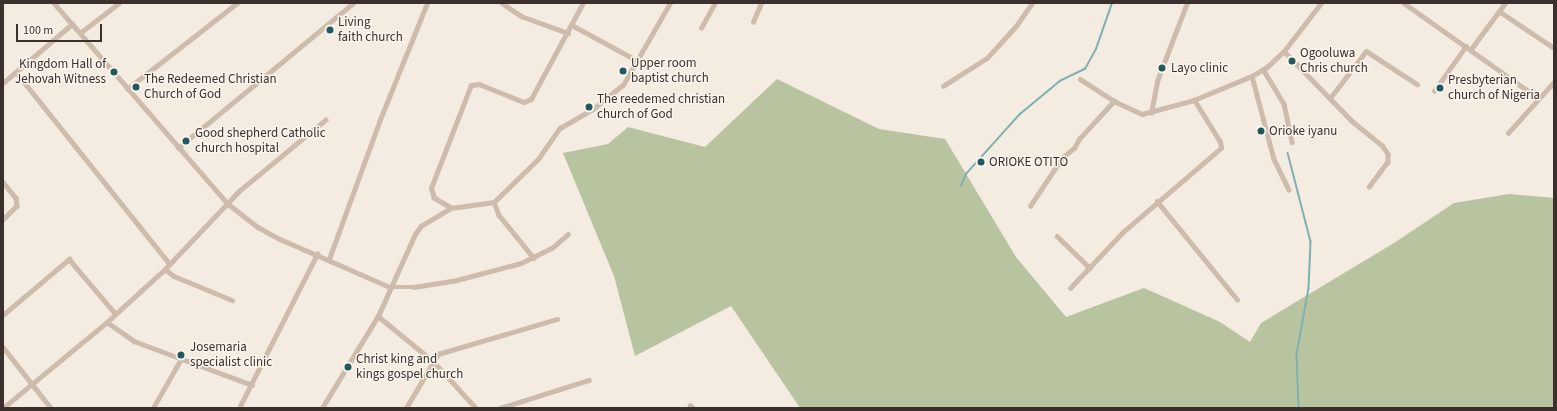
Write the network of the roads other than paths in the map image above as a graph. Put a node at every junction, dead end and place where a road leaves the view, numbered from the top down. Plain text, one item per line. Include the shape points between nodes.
1 (54, 3) edge
2 (119, 3) edge
3 (237, 3) edge
4 (353, 3) edge
5 (427, 3) edge
6 (502, 3) edge
7 (583, 3) edge
8 (670, 3) edge
9 (715, 3) edge
10 (761, 3) edge
11 (1032, 3) edge
12 (1187, 3) edge
13 (1321, 3) edge
14 (1404, 3) edge
15 (1504, 3) edge
16 (1499, 11) junction
17 (753, 22) dead end
18 (72, 24) junction
19 (572, 25) junction
20 (701, 28) dead end
21 (80, 33) junction
22 (568, 33) junction
23 (1466, 46) junction
24 (1554, 48) edge
25 (1471, 49) junction
26 (1284, 51) junction
27 (638, 61) junction
28 (1263, 70) junction
29 (16, 72) junction
30 (1252, 76) junction
31 (1080, 79) dead end
32 (1554, 82) edge
33 (3, 83) edge
34 (1417, 84) dead end
35 (943, 86) dead end
36 (127, 89) junction
37 (1434, 91) dead end
38 (1330, 98) junction
39 (1538, 98) junction
40 (1194, 100) junction
41 (1114, 101) junction
42 (1151, 113) junction
43 (325, 120) dead end
44 (1508, 133) dead end
45 (1292, 142) dead end
46 (178, 148) junction
47 (3, 182) edge
48 (1369, 187) dead end
49 (1289, 190) dead end
50 (1157, 201) junction
51 (494, 202) junction
52 (227, 203) junction
53 (1030, 206) dead end
54 (452, 208) junction
55 (3, 220) edge
56 (568, 234) dead end
57 (1057, 236) dead end
58 (317, 254) junction
59 (534, 258) junction
60 (329, 260) junction
61 (169, 263) junction
62 (1090, 268) junction
63 (165, 269) junction
64 (390, 287) junction
65 (1070, 288) dead end
66 (1237, 299) dead end
67 (232, 300) dead end
68 (115, 313) junction
69 (3, 315) edge
70 (378, 316) junction
71 (557, 320) dead end
72 (106, 322) junction
73 (3, 347) edge
74 (182, 359) junction
75 (433, 362) junction
76 (589, 380) dead end
77 (32, 384) junction
78 (252, 386) junction
79 (3, 408) edge
80 (51, 408) edge
81 (153, 408) edge
82 (239, 408) edge
83 (322, 408) edge
84 (406, 408) edge
85 (476, 408) edge
86 (500, 408) edge

1 - 18 street
2 - 21 street
3 - 36 street
4 - 46 street
5 - 60 street via 379,122
6 - 22 street via 521,16
7 - 19 street
8 - 27 street
9 - 20 street
10 - 17 street
11 - 35 street via 1012,31 987,58
12 - 42 street via 1157,81
13 - 26 street
14 - 23 street
15 - 16 street
16 - 24 street
16 - 25 street
18 - 21 street
18 - 29 street
19 - 22 street
19 - 27 street
21 - 36 street
22 - 54 street via 540,87 528,102 516,100 479,84 471,85 431,188 434,198
23 - 25 street
23 - 37 street
25 - 39 street
26 - 28 street
26 - 38 street
27 - 51 street via 623,85 593,109 560,128 538,159
28 - 30 street
28 - 45 street via 1284,104
29 - 33 street
29 - 61 street
30 - 40 street
30 - 49 street via 1274,159
31 - 41 street
32 - 39 street
34 - 38 street via 1366,51
36 - 46 street
38 - 48 street via 1352,121 1382,145 1388,154 1388,162
39 - 44 street
40 - 42 street
40 - 50 street via 1220,142 1221,148
41 - 42 street via 1134,112
41 - 53 street via 1079,139 1074,148 1062,158
43 - 52 street
46 - 52 street
47 - 55 street via 16,198 17,206
50 - 62 street
50 - 66 street
51 - 54 street
51 - 59 street via 499,215
52 - 58 street via 269,233
52 - 61 street
54 - 64 street via 421,226
56 - 59 street via 552,248
57 - 62 street
58 - 60 street
58 - 78 street
59 - 64 street via 452,282
60 - 64 street
61 - 63 street
62 - 65 street
63 - 67 street via 174,276
63 - 68 street
64 - 70 street
68 - 69 street via 69,259
68 - 72 street
70 - 75 street
70 - 83 street
71 - 75 street via 444,352 436,356
72 - 74 street via 134,341
72 - 77 street
73 - 77 street
74 - 78 street
74 - 81 street
75 - 84 street
75 - 85 street
76 - 86 street
77 - 79 street
77 - 80 street
78 - 82 street

